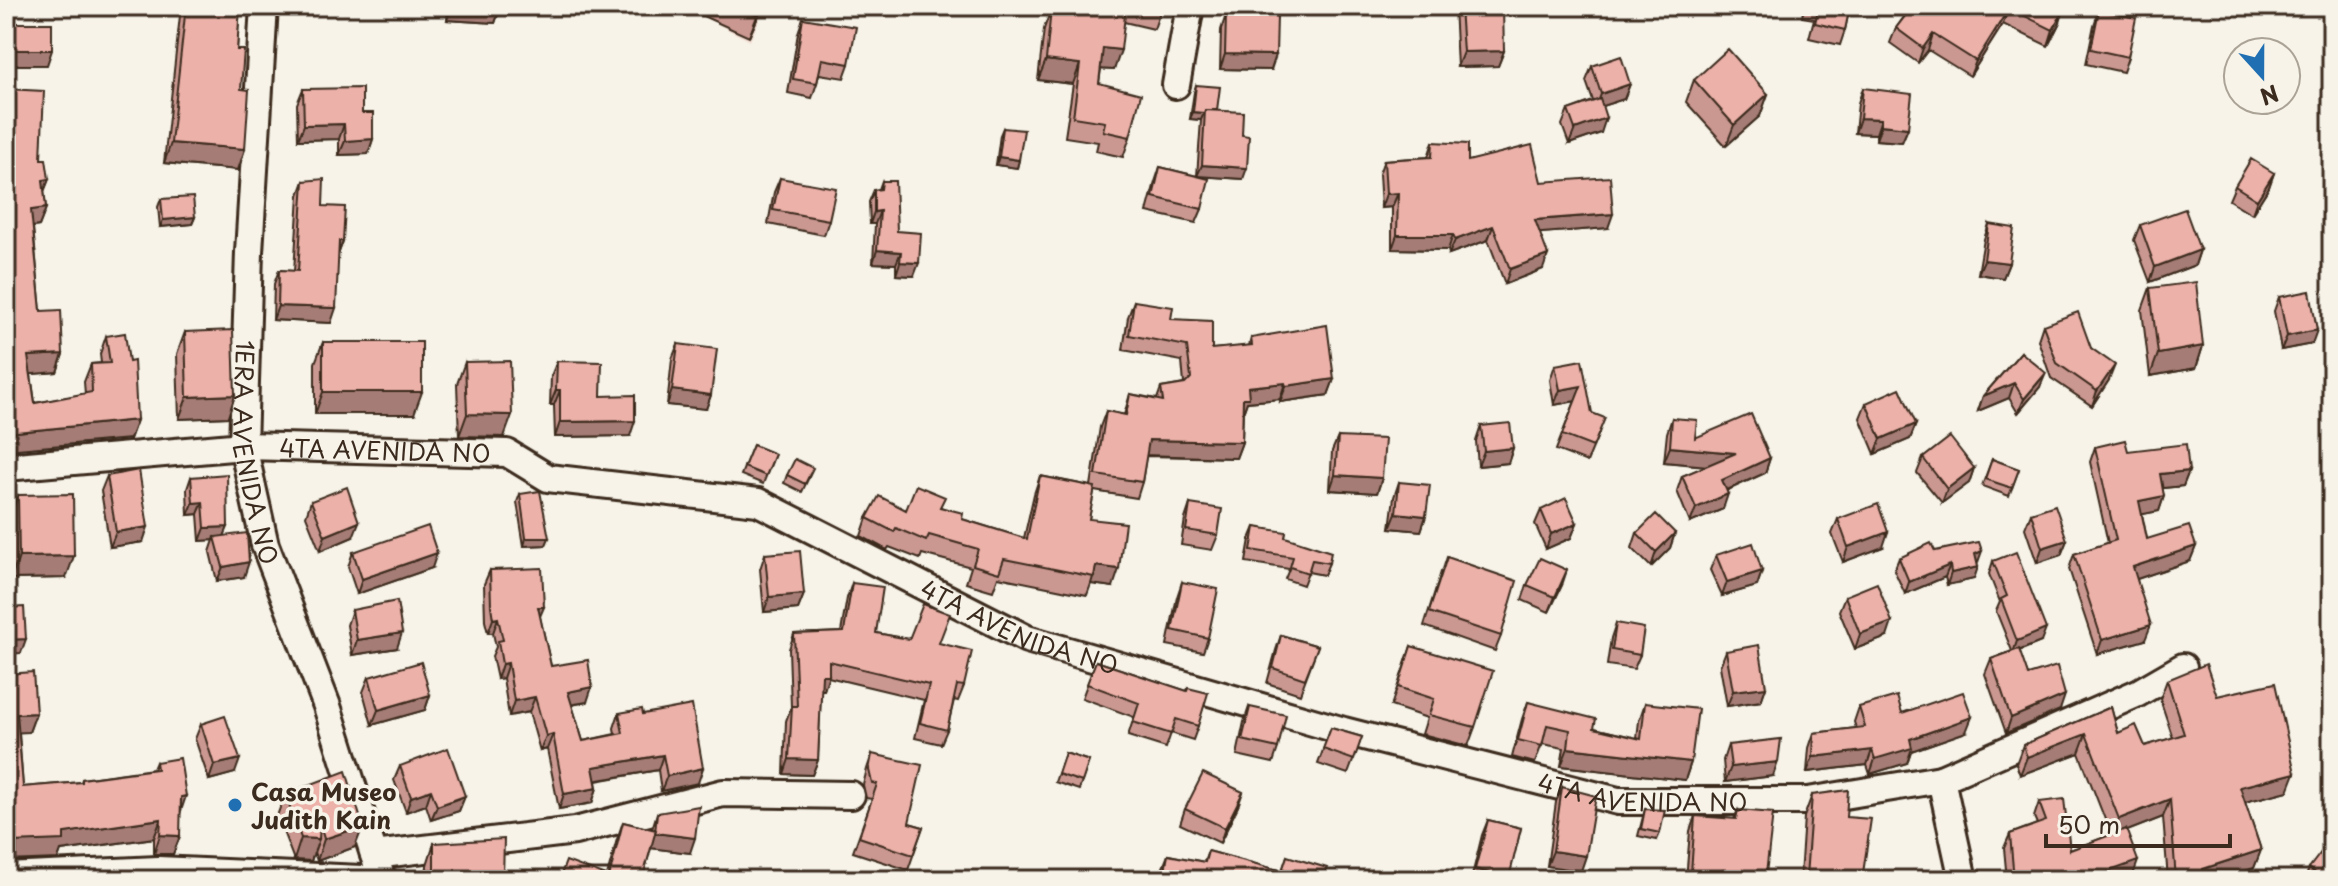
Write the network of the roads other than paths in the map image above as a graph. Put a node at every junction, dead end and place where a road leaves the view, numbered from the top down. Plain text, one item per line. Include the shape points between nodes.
1 (264, 6) edge
2 (1190, 6) edge
3 (1176, 85) dead end
4 (243, 446) junction
5 (6, 467) edge
6 (2183, 667) dead end
7 (1941, 779) junction
8 (851, 795) dead end
9 (380, 873) edge
10 (6, 877) edge
11 (1963, 880) edge

1 - 4 street, 1ERA AVENIDA NO
2 - 3 street
4 - 5 street, 4TA AVENIDA NO
4 - 7 street, 4TA AVENIDA NO via 507,453 548,478 758,502 1027,639 1344,731 1618,801 1808,801
4 - 9 street, 1ERA AVENIDA NO via 265,545 327,706
6 - 7 street, 4TA AVENIDA NO via 2138,693
7 - 11 street
8 - 9 street via 723,793
9 - 10 street via 158,870

